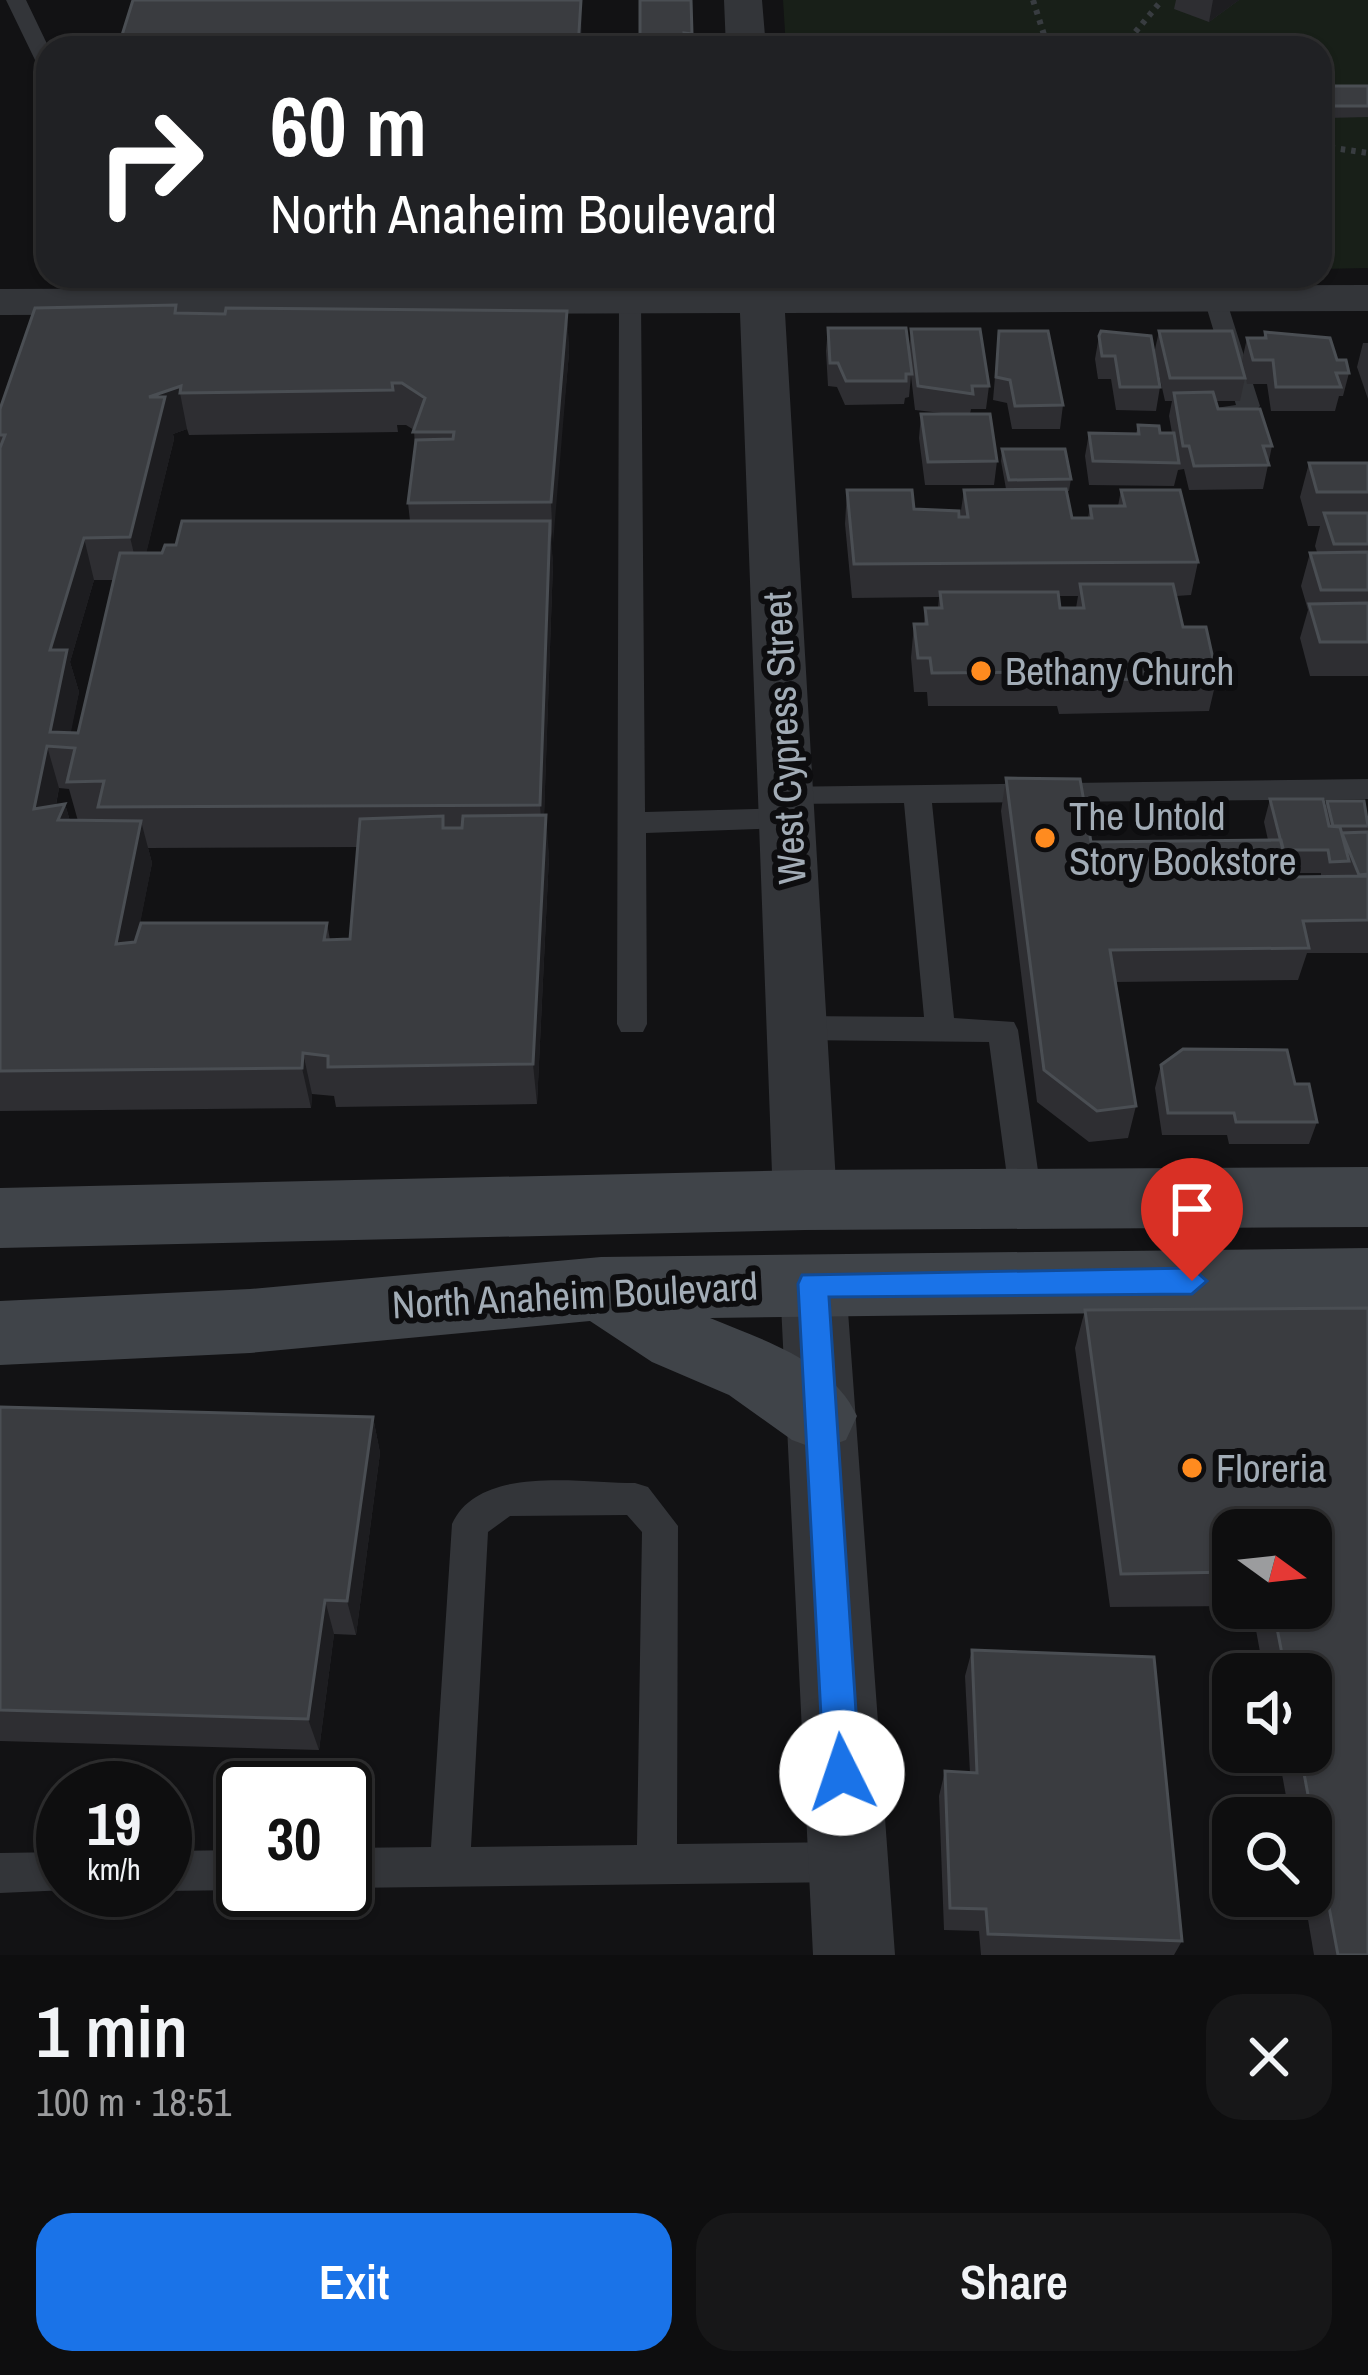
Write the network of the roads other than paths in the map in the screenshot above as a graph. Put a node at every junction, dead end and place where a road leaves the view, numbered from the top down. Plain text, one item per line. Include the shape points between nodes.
1 (16, 0) edge
2 (743, 0) edge
3 (745, 36) edge
4 (36, 41) edge
5 (762, 288) edge
6 (1368, 298) edge
7 (1215, 299) junction
8 (630, 300) junction
9 (0, 302) edge
10 (1216, 414) edge
11 (1368, 789) edge
12 (917, 793) junction
13 (787, 806) junction
14 (628, 823) junction
15 (632, 1024) dead end
16 (797, 1028) junction
17 (940, 1029) junction
18 (1368, 1197) edge
19 (948, 1199) junction
20 (1026, 1199) junction
21 (805, 1200) junction
22 (0, 1219) edge
23 (1368, 1279) edge
24 (813, 1284) junction
25 (635, 1286) junction
26 (0, 1333) edge
27 (819, 1416) junction
28 (848, 1862) junction
29 (657, 1865) junction
30 (450, 1867) junction
31 (372, 1868) edge
32 (36, 1872) edge
33 (0, 1873) edge
34 (854, 1955) edge

1 - 4 lane
2 - 3 street
5 - 7 street
5 - 8 street
5 - 13 street, West Cypress Street
6 - 7 street
7 - 10 lane via 1247,406 1241,414
8 - 9 street
8 - 14 lane
11 - 12 lane
12 - 13 lane
12 - 17 lane
13 - 14 lane
13 - 16 street, West Cypress Street
14 - 15 lane
16 - 17 lane
16 - 21 street, West Cypress Street
17 - 20 lane via 1003,1030
18 - 20 main road
19 - 20 main road
19 - 21 main road
19 - 24 main road
21 - 22 main road
21 - 25 main road
23 - 24 main road, North Anaheim Boulevard
24 - 25 main road, North Anaheim Boulevard
24 - 27 street
25 - 26 main road, North Anaheim Boulevard via 250,1321
25 - 27 main road via 678,1339 768,1378
27 - 28 street
28 - 29 lane
28 - 34 street
29 - 30 lane
29 - 30 lane via 660,1526 634,1499 504,1500 470,1524
30 - 31 lane
32 - 33 lane

